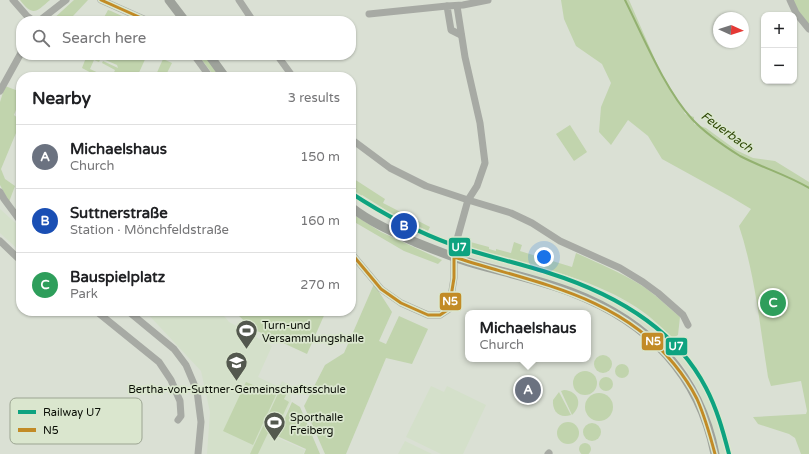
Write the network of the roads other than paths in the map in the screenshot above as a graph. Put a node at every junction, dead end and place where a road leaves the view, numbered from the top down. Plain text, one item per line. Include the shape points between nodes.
1 (13, 0) edge
2 (66, 0) edge
3 (101, 0) edge
4 (170, 0) edge
5 (239, 0) edge
6 (488, 0) edge
7 (790, 0) edge
8 (447, 6) junction
9 (457, 6) junction
10 (369, 14) dead end
11 (27, 16) edge
12 (45, 16) edge
13 (137, 16) edge
14 (181, 16) edge
15 (250, 16) edge
16 (809, 29) edge
17 (461, 35) junction
18 (17, 60) edge
19 (198, 60) edge
20 (213, 60) edge
21 (281, 60) edge
22 (206, 72) edge
23 (221, 72) edge
24 (289, 72) edge
25 (0, 90) edge
26 (356, 143) edge
27 (0, 192) edge
28 (468, 200) junction
29 (356, 211) edge
30 (16, 215) edge
31 (0, 241) edge
32 (16, 256) edge
33 (454, 257) junction
34 (356, 259) edge
35 (103, 316) edge
36 (134, 316) edge
37 (106, 318) joint
38 (688, 325) dead end
39 (178, 420) dead end
40 (198, 454) edge
41 (715, 454) edge

1 - 11 street
2 - 12 street
3 - 13 street
4 - 14 main road
5 - 15 street
6 - 9 street
7 - 16 street via 796,13
8 - 9 street
8 - 10 street
8 - 17 street via 451,30
9 - 17 street
17 - 28 street via 480,123 485,163 477,186
18 - 25 street
19 - 22 street
20 - 23 main road
21 - 24 street
26 - 28 street via 390,168 426,186
27 - 30 street
28 - 33 street
28 - 38 street via 511,213 560,241 629,274 669,302 684,316
29 - 33 main road via 399,235
31 - 32 street
33 - 34 street via 454,278 449,309 440,315 428,315 401,303 381,289
33 - 41 main road via 570,292 612,310 636,325 670,357 688,382 704,414
35 - 37 street
36 - 40 street via 174,349 186,365 197,391 201,422
37 - 39 street via 159,362 171,380 180,401 181,416

